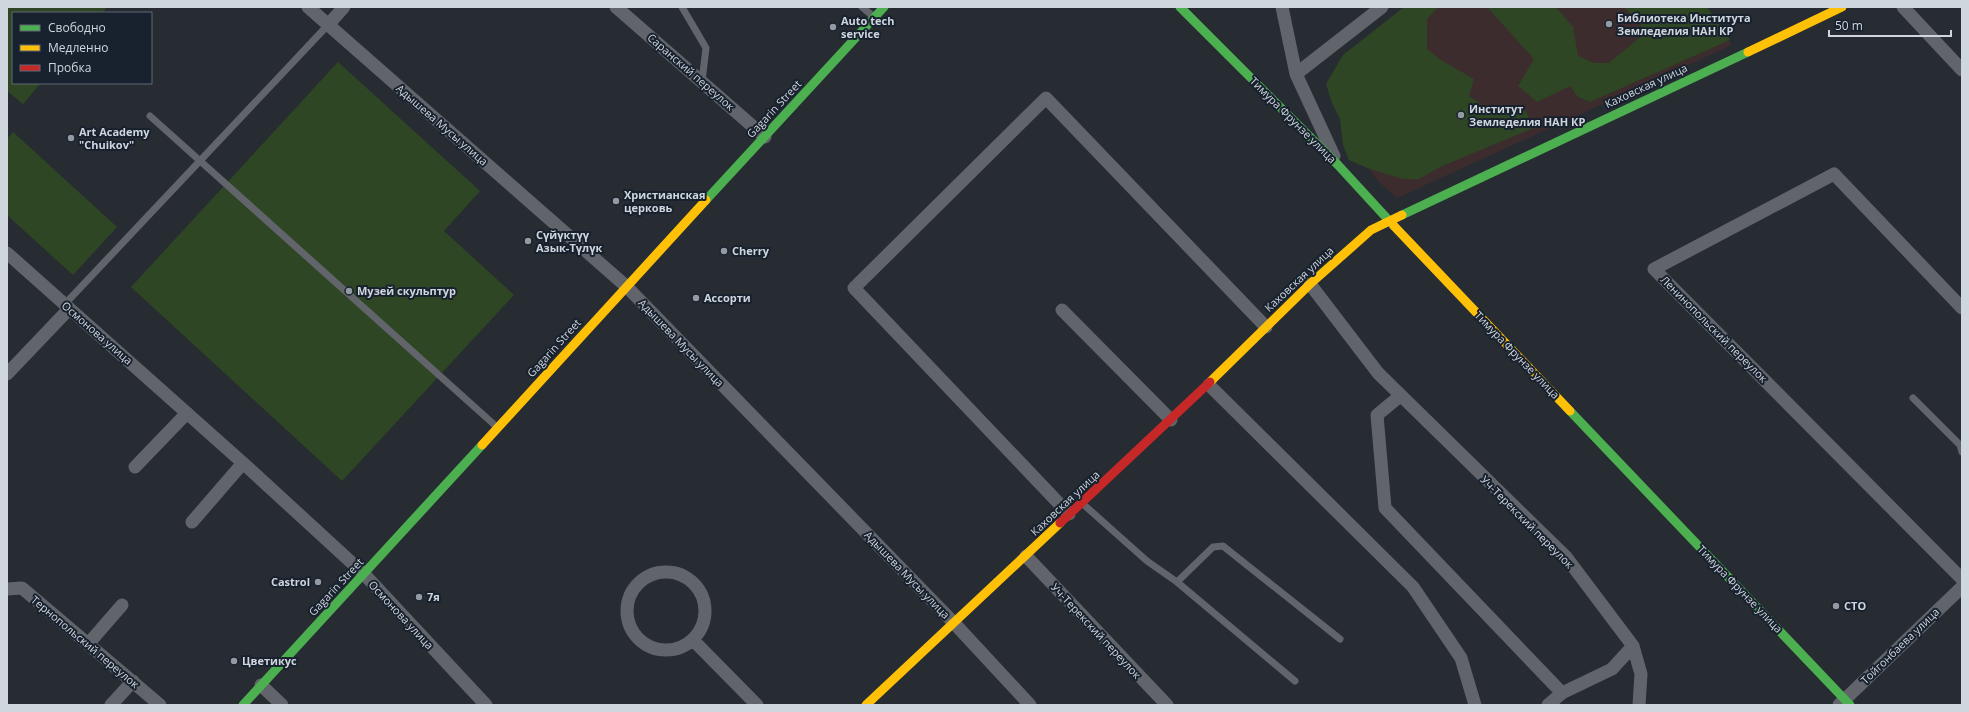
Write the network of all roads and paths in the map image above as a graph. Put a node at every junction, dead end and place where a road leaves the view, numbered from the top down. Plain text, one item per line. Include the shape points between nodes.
1 (308, 7) edge
2 (344, 7) edge
3 (616, 7) edge
4 (682, 7) edge
5 (862, 7) edge
6 (884, 7) edge
7 (1180, 7) edge
8 (1282, 7) edge
9 (1382, 7) edge
10 (1842, 7) edge
11 (1903, 7) edge
12 (874, 17) junction
13 (328, 25) junction
14 (1962, 70) edge
15 (1296, 74) junction
16 (702, 81) junction
17 (150, 116) dead end
18 (765, 136) junction
19 (200, 160) junction
20 (1338, 165) junction
21 (1388, 220) junction
22 (7, 253) edge
23 (1310, 284) junction
24 (627, 287) junction
25 (67, 307) junction
26 (1962, 308) edge
27 (1062, 310) dead end
28 (1266, 327) junction
29 (7, 374) edge
30 (1209, 385) junction
31 (1400, 396) junction
32 (1913, 398) dead end
33 (187, 413) junction
34 (1171, 420) junction
35 (498, 428) junction
36 (1962, 452) edge
37 (243, 463) junction
38 (135, 467) dead end
39 (1081, 503) junction
40 (1069, 514) junction
41 (192, 522) dead end
42 (1026, 556) junction
43 (364, 574) junction
44 (1962, 579) edge
45 (1178, 582) junction
46 (1962, 587) edge
47 (7, 589) edge
48 (122, 605) dead end
49 (954, 623) junction
50 (1340, 639) dead end
51 (692, 640) junction
52 (88, 643) junction
53 (1633, 646) junction
54 (133, 681) junction
55 (1296, 681) dead end
56 (261, 685) junction
57 (1562, 692) junction
58 (1845, 703) edge
59 (111, 705) edge
60 (160, 705) edge
61 (243, 705) edge
62 (282, 705) edge
63 (486, 705) edge
64 (757, 705) edge
65 (866, 705) edge
66 (1030, 705) edge
67 (1167, 705) edge
68 (1475, 705) edge
69 (1548, 705) edge
70 (1639, 705) edge

1 - 13 street, Адышева Мусы улица
2 - 13 street
3 - 16 street, Саранский переулок
4 - 16 lane via 706,48
5 - 12 lane
6 - 12 main road, Gagarin Street
7 - 20 main road, Тимура Фрунзе улица
8 - 15 street
9 - 15 street
10 - 21 main road, Каховская улица
11 - 14 street
12 - 18 main road, Gagarin Street
13 - 19 lane
13 - 24 street, Адышева Мусы улица
15 - 20 street
16 - 18 street, Саранский переулок
17 - 19 lane
18 - 24 main road, Gagarin Street
19 - 25 lane
19 - 35 lane
20 - 21 main road, Тимура Фрунзе улица
21 - 23 main road, Каховская улица via 1371,230
21 - 58 main road, Тимура Фрунзе улица
22 - 25 street, Осмонова улица
23 - 28 main road, Каховская улица
23 - 31 street, Уч-Терекский переулок via 1378,373
24 - 35 main road, Gagarin Street
24 - 49 street, Адышева Мусы улица
25 - 29 street
25 - 33 street, Осмонова улица
26 - 44 street, Ленинопольский переулок via 1834,174 1654,269
27 - 34 street
28 - 30 main road, Каховская улица
28 - 40 street via 1046,98 854,288
30 - 34 main road, Каховская улица
30 - 68 street via 1413,587 1461,658
31 - 53 street, Уч-Терекский переулок via 1566,557
31 - 57 street via 1377,415 1385,508
32 - 36 lane via 1960,445
33 - 37 street, Осмонова улица
33 - 38 street
34 - 39 main road, Каховская улица
35 - 43 main road, Gagarin Street
37 - 41 street
37 - 43 street, Осмонова улица
39 - 40 main road, Каховская улица
39 - 45 lane via 1147,561
40 - 42 main road, Каховская улица
42 - 49 main road, Каховская улица
42 - 67 street, Уч-Терекский переулок
43 - 56 main road, Gagarin Street
43 - 63 street, Осмонова улица
45 - 50 lane via 1213,547 1222,546
45 - 55 lane
46 - 58 street, Тойгонбаева улица
47 - 52 street, Тернопольский переулок via 22,588
48 - 52 street
49 - 65 main road, Каховская улица
49 - 66 street, Адышева Мусы улица
51 - 51 street via 701,629 705,607 701,594 693,583 682,576 664,572 638,584 630,596 627,613 632,630 640,641 652,648 666,650 679,648
51 - 64 street
52 - 54 street, Тернопольский переулок
53 - 57 street via 1612,669
53 - 70 street via 1641,674
54 - 59 street
54 - 60 street, Тернопольский переулок
56 - 61 main road, Gagarin Street
56 - 62 street
57 - 69 street

